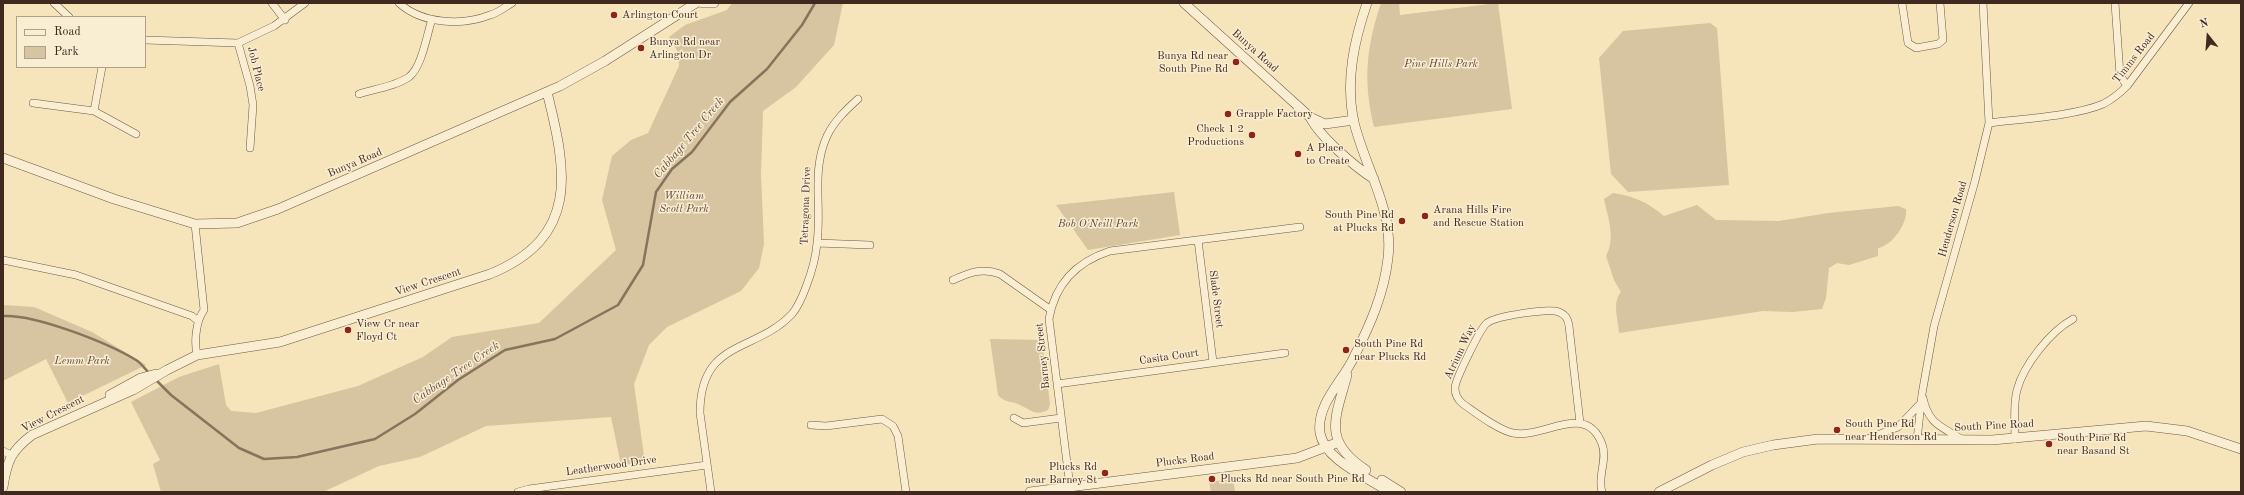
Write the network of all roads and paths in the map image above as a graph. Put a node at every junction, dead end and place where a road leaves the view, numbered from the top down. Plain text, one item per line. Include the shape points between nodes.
1 (54, 3) edge
2 (272, 3) edge
3 (305, 3) edge
4 (399, 3) edge
5 (512, 3) edge
6 (696, 3) edge
7 (702, 3) edge
8 (714, 3) edge
9 (1184, 3) edge
10 (1367, 3) edge
11 (1902, 3) edge
12 (1940, 3) edge
13 (1983, 3) edge
14 (2115, 3) edge
15 (2189, 3) edge
16 (68, 16) edge
17 (432, 19) junction
18 (285, 20) junction
19 (146, 40) edge
20 (238, 43) junction
21 (102, 68) edge
22 (2127, 86) junction
23 (547, 92) junction
24 (359, 94) dead end
25 (858, 99) dead end
26 (33, 103) dead end
27 (94, 111) junction
28 (1310, 117) junction
29 (1354, 120) junction
30 (1988, 123) junction
31 (136, 134) dead end
32 (250, 148) dead end
33 (3, 158) edge
34 (1374, 179) junction
35 (195, 224) junction
36 (1300, 227) dead end
37 (1198, 240) junction
38 (817, 243) junction
39 (870, 245) dead end
40 (3, 260) edge
41 (953, 280) dead end
42 (1051, 310) junction
43 (2073, 319) dead end
44 (198, 320) junction
45 (1285, 353) dead end
46 (197, 355) junction
47 (1213, 362) junction
48 (1349, 368) junction
49 (1057, 384) junction
50 (1922, 394) junction
51 (1921, 403) junction
52 (1014, 418) dead end
53 (1061, 418) junction
54 (1580, 423) junction
55 (811, 425) dead end
56 (2015, 438) junction
57 (1865, 440) junction
58 (1917, 440) junction
59 (1963, 440) junction
60 (1339, 442) junction
61 (1326, 448) junction
62 (2241, 449) edge
63 (7, 453) edge
64 (707, 465) junction
65 (3, 487) edge
66 (1070, 487) junction
67 (518, 492) edge
68 (711, 492) edge
69 (906, 492) edge
70 (1030, 492) edge
71 (1389, 492) edge
72 (1401, 492) edge
73 (1602, 492) edge
74 (1659, 492) edge

1 - 16 street
2 - 18 street
3 - 18 street
4 - 17 street via 417,14
5 - 17 street via 491,15 472,20 455,22
6 - 23 street, Bunya Road via 605,62
7 - 8 street
9 - 28 street, Bunya Road
10 - 29 street via 1350,71 1350,97
11 - 12 street via 1908,43 1916,48 1938,44 1943,40
13 - 30 street, Henderson Road
14 - 22 street via 2120,75
15 - 22 street, Timms Road
17 - 24 street via 418,65 410,76
18 - 20 street
19 - 20 street
20 - 32 street, Job Place via 253,105
21 - 27 street
22 - 30 street, Timms Road via 2117,96 2102,104 2082,110
23 - 35 street, Bunya Road via 263,215 237,223
23 - 46 street, View Crescent via 562,176 562,196 547,234 527,254 506,268 490,274 280,342
25 - 38 street, Tetragona Drive via 843,113 828,135 819,161
26 - 27 street
27 - 31 street
28 - 29 street, Bunya Road via 1325,124
28 - 34 street, Bunya Road via 1316,129
29 - 34 street
30 - 50 street, Henderson Road via 1977,175 1934,326
33 - 35 street, Bunya Road via 114,199
34 - 48 street via 1387,230 1387,270 1376,310
35 - 44 street via 204,310
36 - 37 street, Barney Street
37 - 42 street, Barney Street via 1110,251 1095,256 1083,263 1061,284
37 - 47 street, Slade Street
38 - 39 street
38 - 64 street, Tetragona Drive via 806,287 792,313 766,333 723,355 704,383 700,414
40 - 44 street via 76,275
41 - 42 street via 972,272 991,271 1000,274
42 - 49 street, Barney Street via 1049,319
43 - 56 street via 2050,336 2025,371 2017,390
44 - 46 street
45 - 47 street, Casita Court
46 - 63 street, View Crescent via 32,435
47 - 49 street, Casita Court
48 - 60 street via 1335,415 1335,429
48 - 61 street via 1322,414 1320,431
49 - 53 street, Barney Street
50 - 51 street, Henderson Road
50 - 59 street via 1928,415 1936,424
51 - 57 street via 1898,427
51 - 58 street, Henderson Road
52 - 53 street via 1023,423
53 - 66 street, Barney Street
54 - 54 street, Atrium Way via 1516,434 1461,403 1455,392 1456,382 1479,333 1486,324 1501,317 1550,310 1566,316
54 - 73 street via 1594,431 1603,447 1604,462 1600,481
55 - 69 street via 826,426 882,419 894,426 898,436
56 - 59 street, South Pine Road
56 - 62 street, South Pine Road via 2153,426 2187,431
57 - 58 street, South Pine Road
57 - 74 street, South Pine Road via 1818,439 1743,452
58 - 59 street, South Pine Road
60 - 61 street, Plucks Road
60 - 72 street via 1352,461
61 - 66 street, Plucks Road via 1296,458
61 - 71 street via 1339,460
63 - 65 street, View Crescent
64 - 67 street, Leatherwood Drive via 537,487
64 - 68 street, Tetragona Drive
66 - 70 street, Plucks Road

